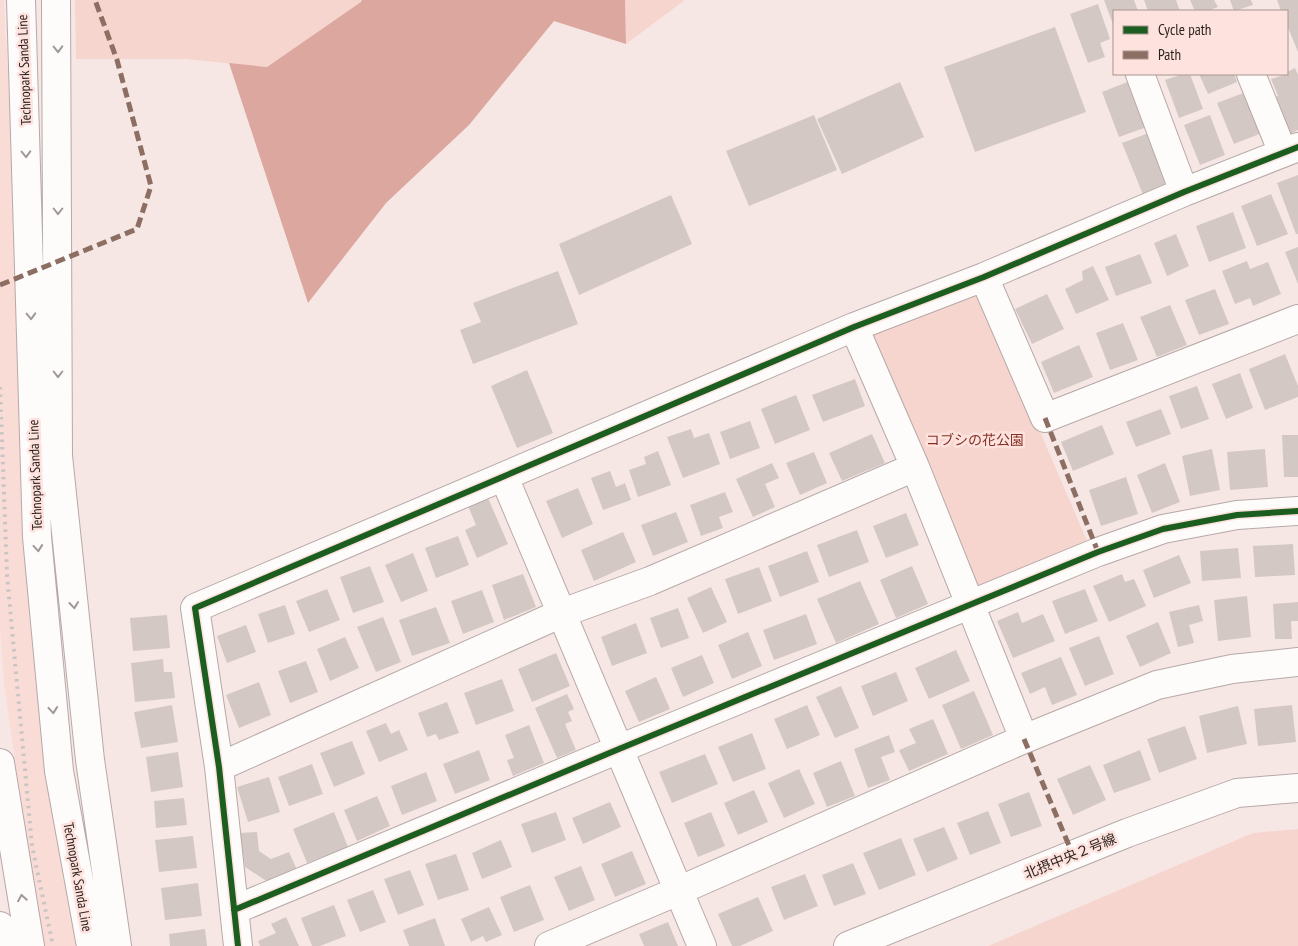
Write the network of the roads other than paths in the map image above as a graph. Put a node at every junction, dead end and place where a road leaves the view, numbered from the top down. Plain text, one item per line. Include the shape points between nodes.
1 (21, 0) edge
2 (33, 0) edge
3 (56, 0) edge
4 (23, 32) junction
5 (1140, 75) edge
6 (1252, 75) edge
7 (1290, 150) edge
8 (1184, 192) junction
9 (984, 277) junction
10 (1298, 319) edge
11 (854, 328) junction
12 (915, 468) junction
13 (504, 477) junction
14 (1298, 511) edge
15 (970, 605) junction
16 (562, 613) junction
17 (1298, 662) edge
18 (1024, 739) junction
19 (619, 749) junction
20 (0, 763) edge
21 (219, 767) junction
22 (1298, 788) edge
23 (678, 891) junction
24 (234, 910) junction
25 (0, 926) edge
26 (3, 946) edge
27 (30, 946) edge
28 (91, 946) edge
29 (117, 946) edge
30 (238, 946) edge
31 (549, 946) edge
32 (702, 946) edge
33 (848, 946) edge

1 - 4 street, Technopark Sanda Line
2 - 4 street
3 -> 29 street via 58,456 90,760
4 -> 28 street, Technopark Sanda Line via 37,537 59,771
5 - 8 street
6 - 7 street
7 - 8 street
8 - 9 street
9 - 10 street via 1045,418
9 - 11 street
11 - 12 street
11 - 13 street
12 - 15 street
12 - 16 street via 650,581
13 - 16 street
13 - 21 street via 195,608
14 - 15 street via 1237,515 1163,529
15 - 18 street
15 - 19 street
16 - 19 street
16 - 21 street
17 - 18 street via 1232,669 1157,685
18 - 23 street
19 - 23 street
19 - 24 street
27 -> 20 street
21 - 24 street
22 - 33 street, 北摂中央２号線 via 1237,793 1127,833
23 - 31 street
23 - 32 street
24 - 30 street
25 - 26 street

